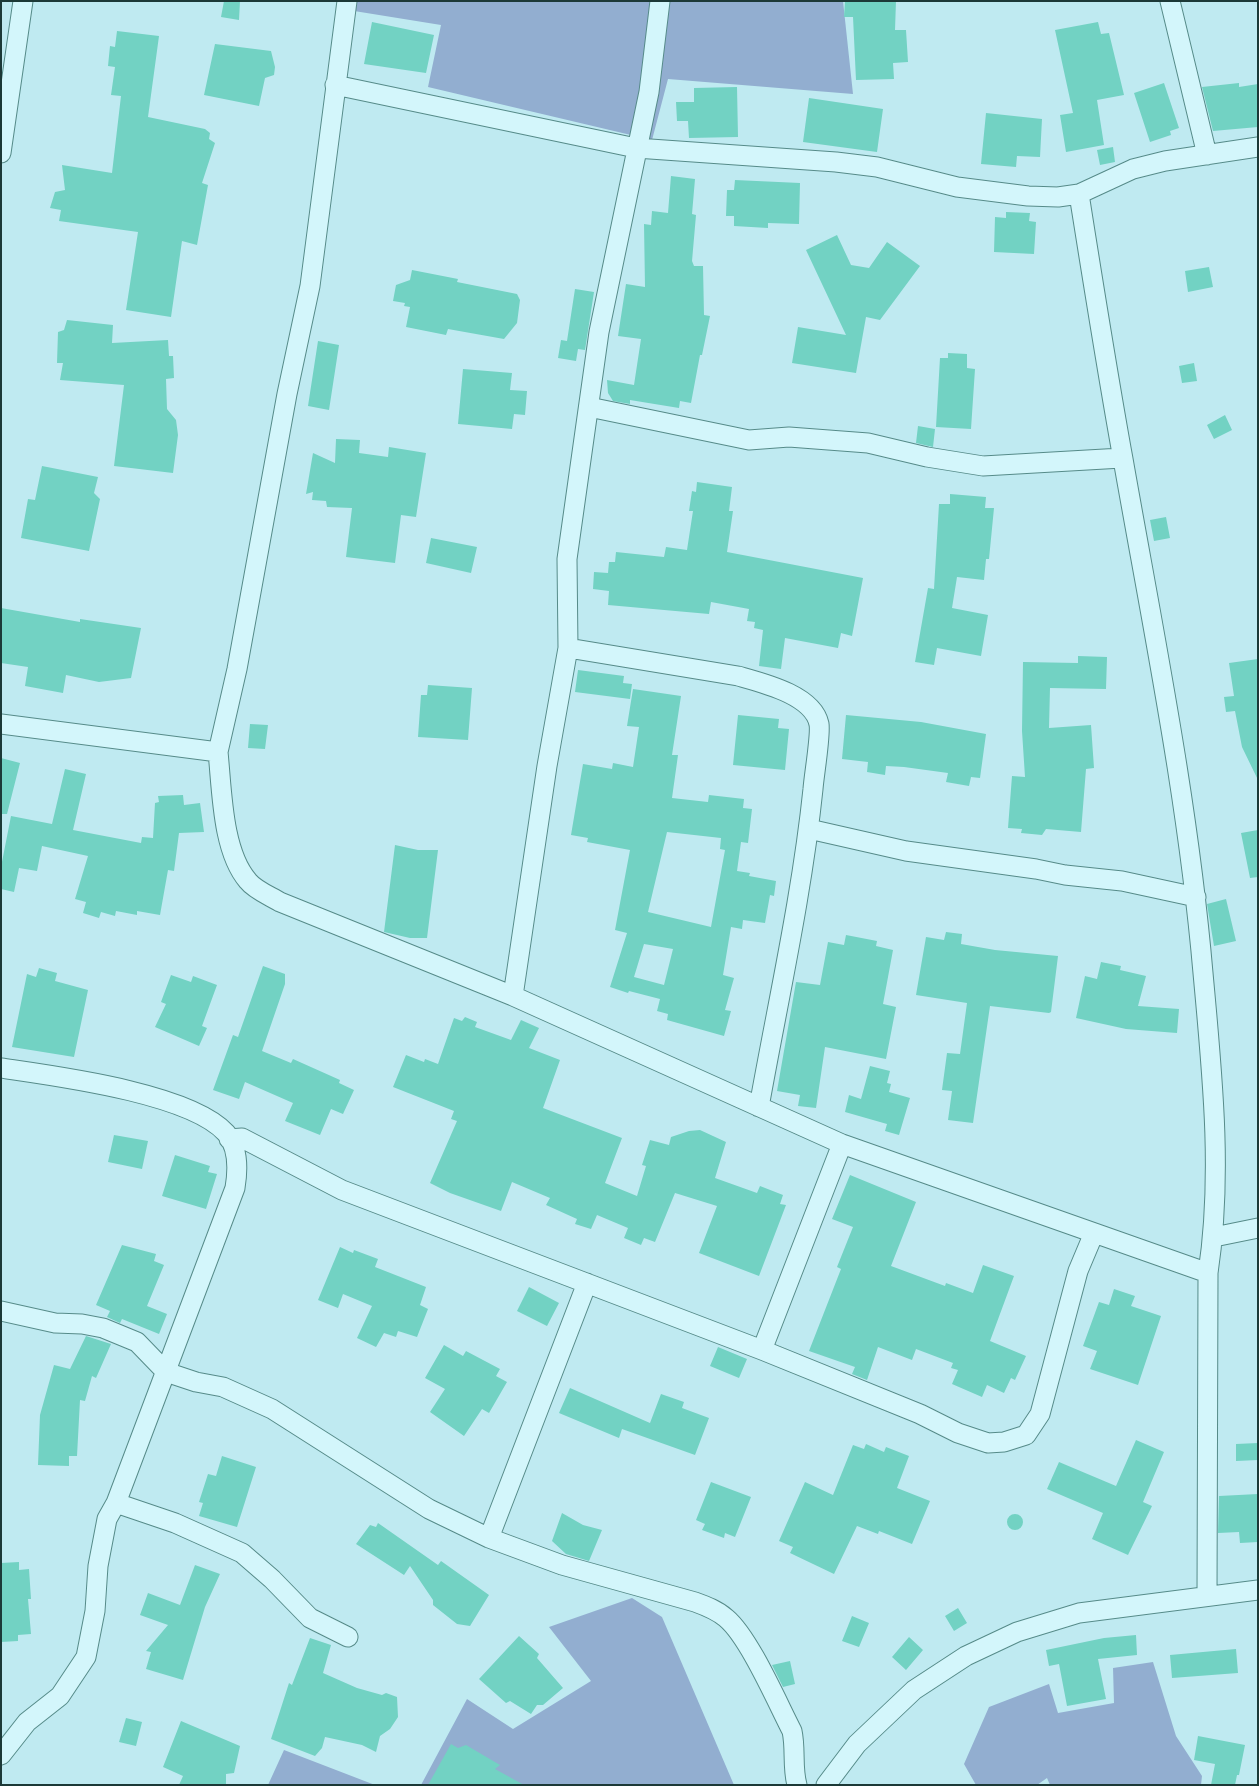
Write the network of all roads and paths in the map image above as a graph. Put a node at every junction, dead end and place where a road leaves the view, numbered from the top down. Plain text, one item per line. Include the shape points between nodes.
1 (23, 1) edge
2 (347, 1) edge
3 (660, 1) edge
4 (1170, 1) edge
5 (336, 85) junction
6 (1258, 147) edge
7 (636, 148) junction
8 (1, 154) edge
9 (1207, 155) junction
10 (1079, 194) junction
11 (589, 407) junction
12 (1122, 458) junction
13 (568, 648) junction
14 (1, 724) edge
15 (218, 752) junction
16 (809, 829) junction
17 (1196, 897) junction
18 (513, 996) junction
19 (1, 1068) edge
20 (759, 1107) junction
21 (229, 1139) junction
22 (842, 1144) junction
23 (1258, 1228) edge
24 (1094, 1233) junction
25 (1214, 1237) junction
26 (1208, 1273) junction
27 (587, 1283) junction
28 (1, 1311) edge
29 (762, 1350) junction
30 (166, 1372) junction
31 (116, 1503) junction
32 (489, 1538) junction
33 (1258, 1590) edge
34 (1207, 1595) junction
35 (348, 1638) dead end
36 (1, 1755) edge
37 (797, 1785) edge
38 (826, 1785) edge

1 - 8 street
2 - 5 street
3 - 7 street via 649,92
4 - 9 street
5 - 7 street
5 - 15 street via 310,286 237,670
6 - 9 street
7 - 10 street via 877,167 957,187 1028,196
7 - 11 street via 599,332
9 - 10 street via 1133,169
10 - 12 street
11 - 12 street via 749,440 789,437 842,440 983,466
11 - 13 street via 567,559
12 - 17 street via 1162,669
13 - 16 street via 738,676 788,693 809,706 819,724
13 - 18 street
14 - 15 street
15 - 18 street via 229,840 236,864 249,882 280,902
16 - 17 street via 906,851 1122,881
16 - 20 street
17 - 25 street via 1215,1101
18 - 20 street
19 - 21 street via 75,1079 146,1096 181,1107 211,1122
20 - 22 street
21 - 27 street via 242,1138 342,1190
21 - 30 street via 239,1168 235,1188
22 - 24 street
22 - 29 street
23 - 25 street
24 - 26 street
24 - 29 street via 1078,1271 1040,1414 1026,1435 1017,1439 988,1443 958,1433 920,1414
25 - 26 street
26 - 34 street
27 - 29 street
27 - 32 street
28 - 30 street via 55,1323 103,1328 137,1342
30 - 31 street
30 - 32 street via 223,1388 272,1409 429,1510
31 - 35 street via 175,1523 242,1553 272,1578 310,1618
31 - 36 street via 108,1519 98,1566 95,1611 86,1656 60,1696 27,1722
32 - 37 street via 562,1565 695,1602 727,1618 741,1633 792,1730
33 - 34 street
34 - 38 street via 1079,1613 1017,1632 966,1656 914,1690 857,1744

